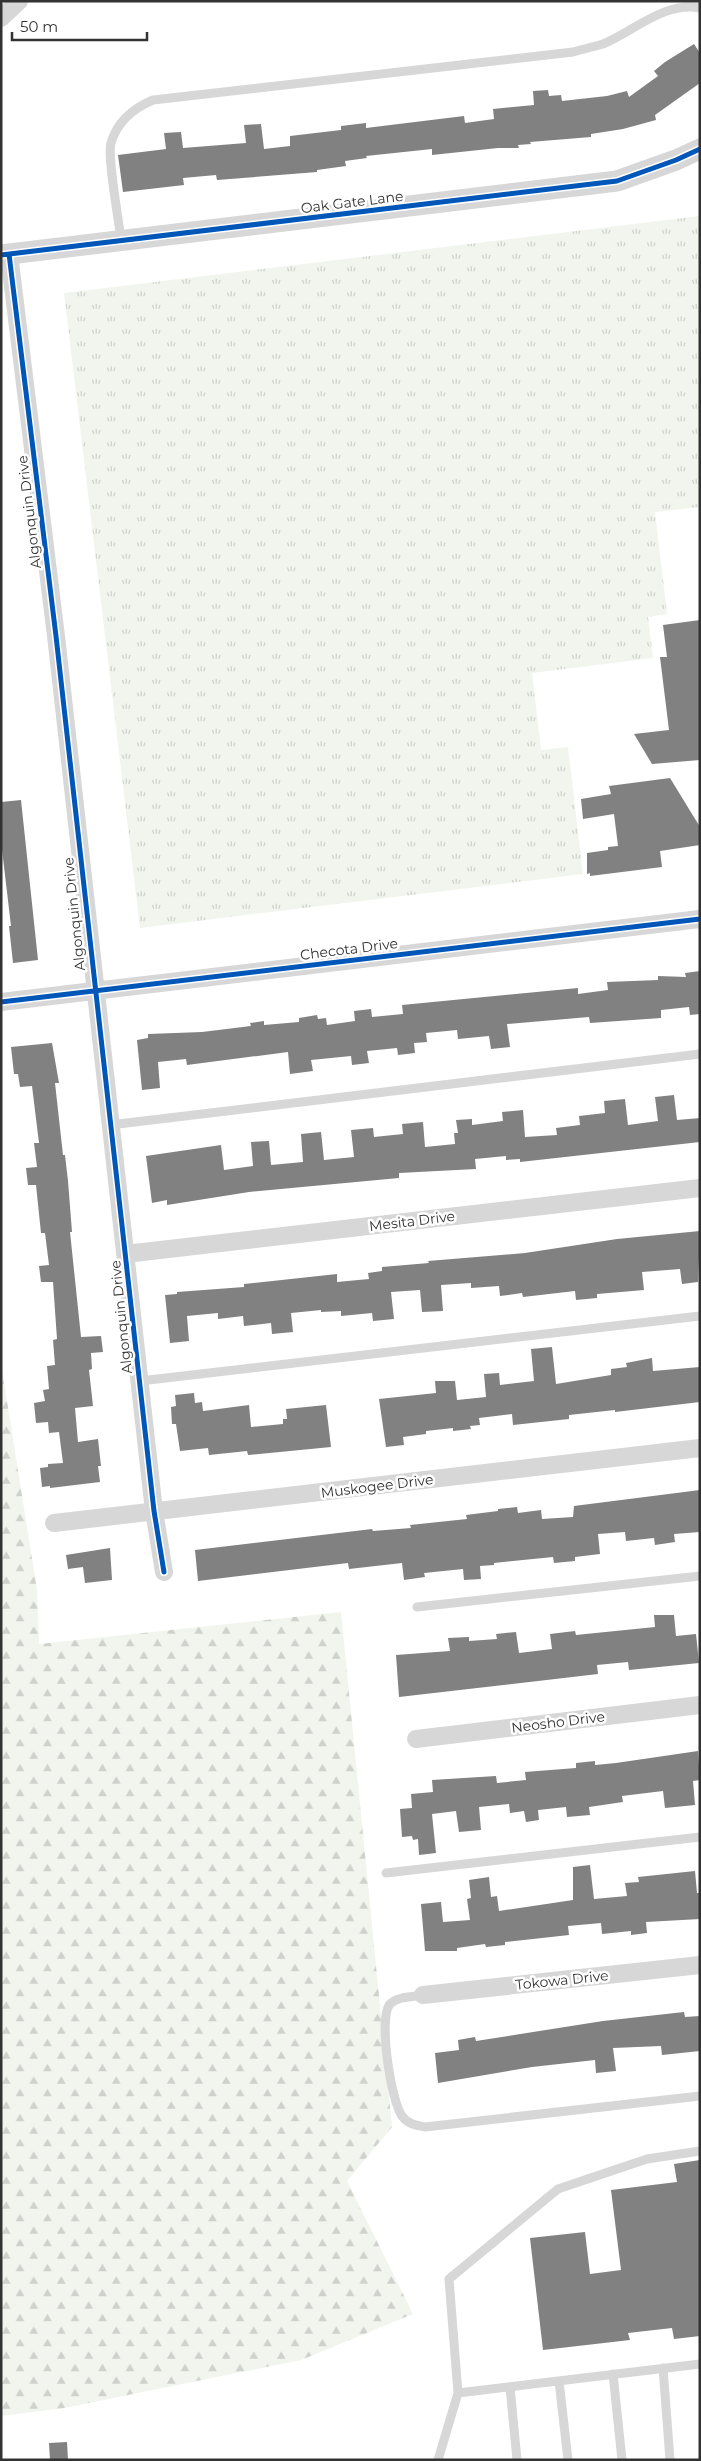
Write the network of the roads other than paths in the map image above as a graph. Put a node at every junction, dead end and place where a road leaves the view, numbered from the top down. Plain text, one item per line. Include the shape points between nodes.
1 (19, 1) edge
2 (700, 8) edge
3 (1, 18) edge
4 (700, 149) edge
5 (122, 241) junction
6 (5, 255) edge
7 (700, 919) edge
8 (94, 990) junction
9 (1, 1002) edge
10 (700, 1054) edge
11 (110, 1125) junction
12 (700, 1188) edge
13 (125, 1254) junction
14 (700, 1316) edge
15 (140, 1381) junction
16 (700, 1448) edge
17 (154, 1512) junction
18 (54, 1523) dead end
19 (164, 1572) dead end
20 (700, 1576) edge
21 (417, 1607) dead end
22 (700, 1705) edge
23 (416, 1739) dead end
24 (700, 1837) edge
25 (386, 1873) dead end
26 (700, 1965) edge
27 (423, 1995) joint
28 (700, 2096) edge
29 (700, 2151) edge
30 (700, 2364) edge
31 (663, 2368) junction
32 (613, 2374) junction
33 (559, 2381) junction
34 (510, 2387) junction
35 (458, 2394) junction
36 (438, 2460) edge
37 (517, 2460) edge
38 (568, 2460) edge
39 (622, 2460) edge
40 (670, 2460) edge

1 - 3 street
2 - 5 lane via 689,6 662,13 603,43 573,52 145,103 118,126 110,144
4 - 5 street, Oak Gate Lane via 618,181
5 - 6 street, Oak Gate Lane
6 - 8 street, Algonquin Drive via 56,636
7 - 8 street, Checota Drive
8 - 9 street, Checota Drive
8 - 11 street, Algonquin Drive
10 - 11 lane
11 - 13 street, Algonquin Drive
12 - 13 street, Mesita Drive
13 - 15 street, Algonquin Drive
14 - 15 lane
15 - 17 street, Algonquin Drive
16 - 17 street, Muskogee Drive
17 - 18 street, Muskogee Drive
17 - 19 street, Algonquin Drive
20 - 21 lane
22 - 23 street, Neosho Drive
24 - 25 lane
26 - 27 street, Tokowa Drive
27 - 28 lane via 400,1998 390,2004 385,2017 393,2096 401,2115 411,2125 425,2127
29 - 35 lane via 646,2159 558,2189 449,2279
30 - 31 lane
31 - 32 lane
31 - 40 lane
32 - 33 lane
32 - 39 lane
33 - 34 lane
33 - 38 lane
34 - 35 lane
34 - 37 lane
35 - 36 lane

